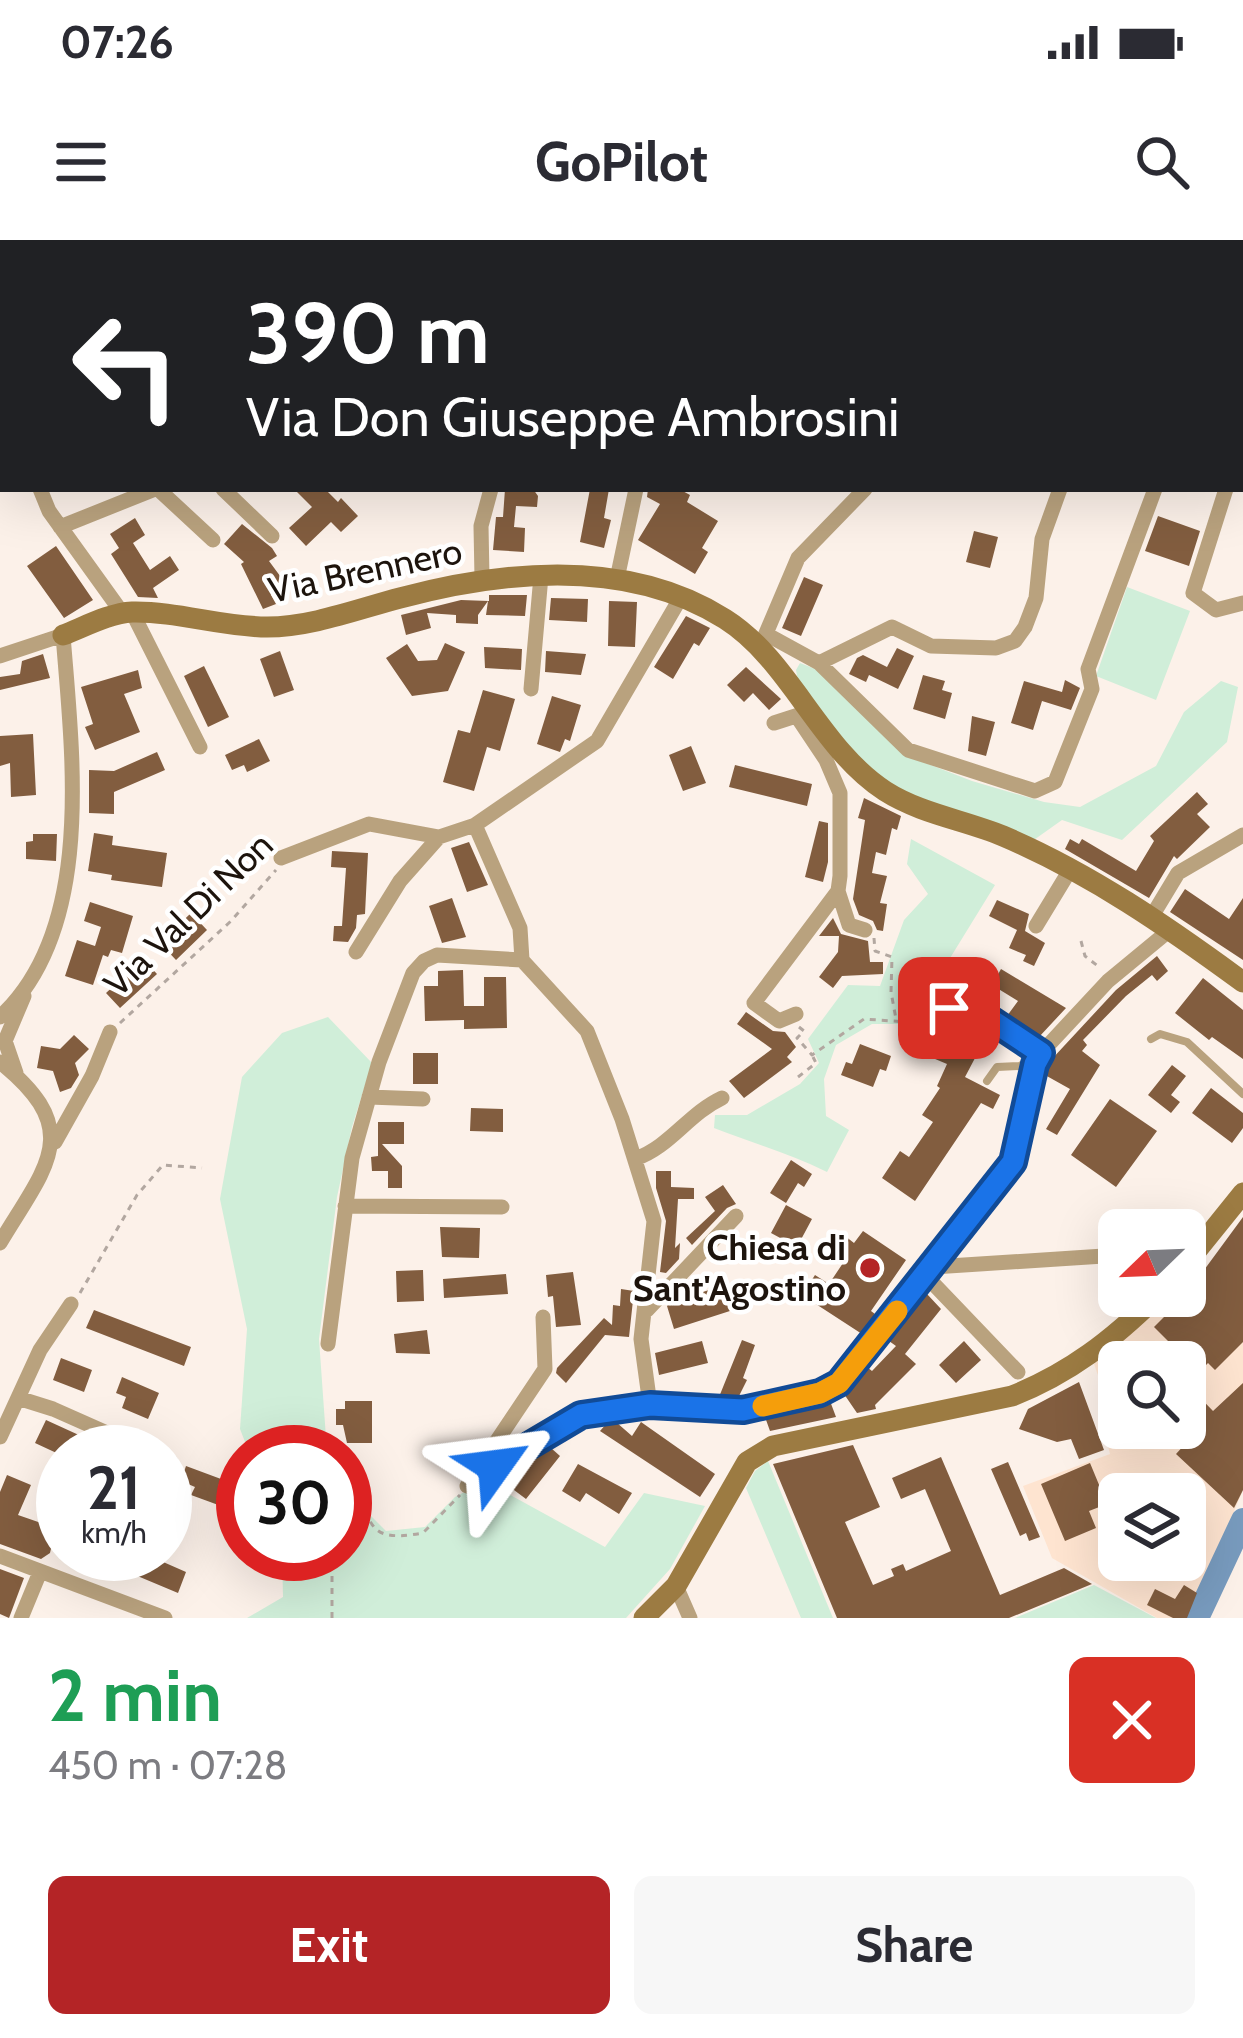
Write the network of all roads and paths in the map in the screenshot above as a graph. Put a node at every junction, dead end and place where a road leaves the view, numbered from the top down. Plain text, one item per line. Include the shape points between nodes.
1 (42, 492) edge
2 (145, 492) edge
3 (149, 492) edge
4 (226, 492) edge
5 (487, 492) edge
6 (635, 492) edge
7 (862, 492) edge
8 (1059, 492) edge
9 (1155, 492) edge
10 (1225, 492) edge
11 (60, 526) junction
12 (272, 536) dead end
13 (213, 540) dead end
14 (541, 576) junction
15 (482, 578) junction
16 (617, 579) junction
17 (653, 586) junction
18 (681, 597) junction
19 (1243, 603) edge
20 (127, 613) junction
21 (63, 635) junction
22 (654, 638) junction
23 (762, 641) junction
24 (0, 656) edge
25 (819, 663) junction
26 (531, 689) dead end
27 (803, 715) junction
28 (774, 723) dead end
29 (200, 747) dead end
30 (475, 825) junction
31 (1243, 835) edge
32 (439, 836) junction
33 (281, 858) joint
34 (1070, 870) junction
35 (838, 891) junction
36 (1161, 923) junction
37 (1036, 926) dead end
38 (865, 930) joint
39 (1081, 941) dead end
40 (356, 952) dead end
41 (522, 960) junction
42 (1095, 964) dead end
43 (1243, 982) edge
44 (25, 992) junction
45 (792, 1015) joint
46 (0, 1017) edge
47 (896, 1019) junction
48 (919, 1029) joint
49 (110, 1032) joint
50 (1150, 1039) dead end
51 (2, 1041) edge
52 (1041, 1053) junction
53 (812, 1055) junction
54 (0, 1063) edge
55 (17, 1076) junction
56 (798, 1077) dead end
57 (987, 1081) dead end
58 (1243, 1094) edge
59 (369, 1097) junction
60 (722, 1098) dead end
61 (424, 1099) dead end
62 (50, 1150) junction
63 (634, 1160) junction
64 (202, 1168) dead end
65 (1243, 1193) edge
66 (345, 1206) junction
67 (502, 1207) dead end
68 (736, 1216) dead end
69 (1206, 1235) edge
70 (0, 1243) edge
71 (1098, 1257) edge
72 (929, 1272) junction
73 (71, 1304) joint
74 (645, 1312) junction
75 (543, 1317) dead end
76 (1134, 1317) edge
77 (328, 1344) dead end
78 (1018, 1372) dead end
79 (18, 1399) junction
80 (650, 1405) junction
81 (89, 1425) edge
82 (0, 1437) edge
83 (467, 1486) junction
84 (372, 1525) edge
85 (0, 1556) edge
86 (36, 1570) edge
87 (36, 1581) edge
88 (65, 1581) edge
89 (332, 1581) edge
90 (676, 1586) junction
91 (21, 1618) edge
92 (166, 1618) edge
93 (332, 1618) edge
94 (644, 1618) edge
95 (690, 1618) edge

1 - 11 street
2 - 11 street
3 - 13 street
4 - 12 street
5 - 15 street
6 - 16 street
7 - 23 street via 798,558
8 - 25 street via 1042,539 1036,598 1015,640 997,648 931,646 892,627
9 - 25 street via 1055,782 1035,791 908,749
10 - 19 street via 1193,593 1216,610
11 - 20 street
14 - 15 street, Via Brennero
14 - 16 street, Via Brennero
14 - 26 street
15 - 20 street, Via Brennero via 268,627
16 - 17 street, Via Brennero
17 - 18 street, Via Brennero
17 - 22 street
18 - 22 street, Via Val Di Non
18 - 23 street, Via Brennero
20 - 21 street, Via Brennero
20 - 29 street
21 - 24 street
21 - 44 street via 74,819 51,934
22 - 30 street, Via Val Di Non via 591,747
23 - 25 street
23 - 27 street, Via Brennero
27 - 28 street
27 - 34 street, Via Brennero via 886,791
27 - 35 street via 840,793
30 - 32 street, Via Val Di Non
30 - 41 street via 520,928
31 - 36 street via 1178,873
32 - 33 street, Via Val Di Non via 369,824
32 - 40 street via 400,880
33 - 49 path, Via Val Di Non via 231,921
34 - 36 street, Via Brennero
34 - 37 street
35 - 38 street via 849,925
35 - 45 street via 754,1003 779,1021
36 - 43 street, Via Brennero
36 - 52 street
38 - 47 path via 874,934 875,951 892,958
39 - 42 path
41 - 59 street via 424,961
41 - 63 street via 587,1031
44 - 46 street
44 - 51 street
45 - 53 path
47 - 48 path
47 - 53 path via 864,1018
48 - 52 street via 949,1008 970,1006
49 - 62 street, Via Val Di Non
50 - 58 lane via 1187,1042
51 - 55 street
52 - 57 lane via 997,1067
52 - 72 street via 1013,1162
53 - 56 path via 815,1063
54 - 55 street
55 - 62 street via 47,1116
59 - 61 street
59 - 66 street
60 - 63 street
62 - 70 street, Via Val Di Non
63 - 74 street via 655,1233
64 - 73 path via 163,1165
65 - 69 street
66 - 67 street
66 - 77 street
68 - 74 street
71 - 72 street
72 - 78 street
72 - 80 street via 830,1389 743,1410
73 - 79 street
74 - 80 street
75 - 83 street via 545,1369
76 - 90 street via 1086,1360 1012,1396 757,1454
79 - 81 street
79 - 82 street
80 - 83 street via 581,1415
83 - 84 path via 423,1533
85 - 86 street
87 - 91 street
88 - 92 street
89 - 93 path
90 - 94 street
90 - 95 street

